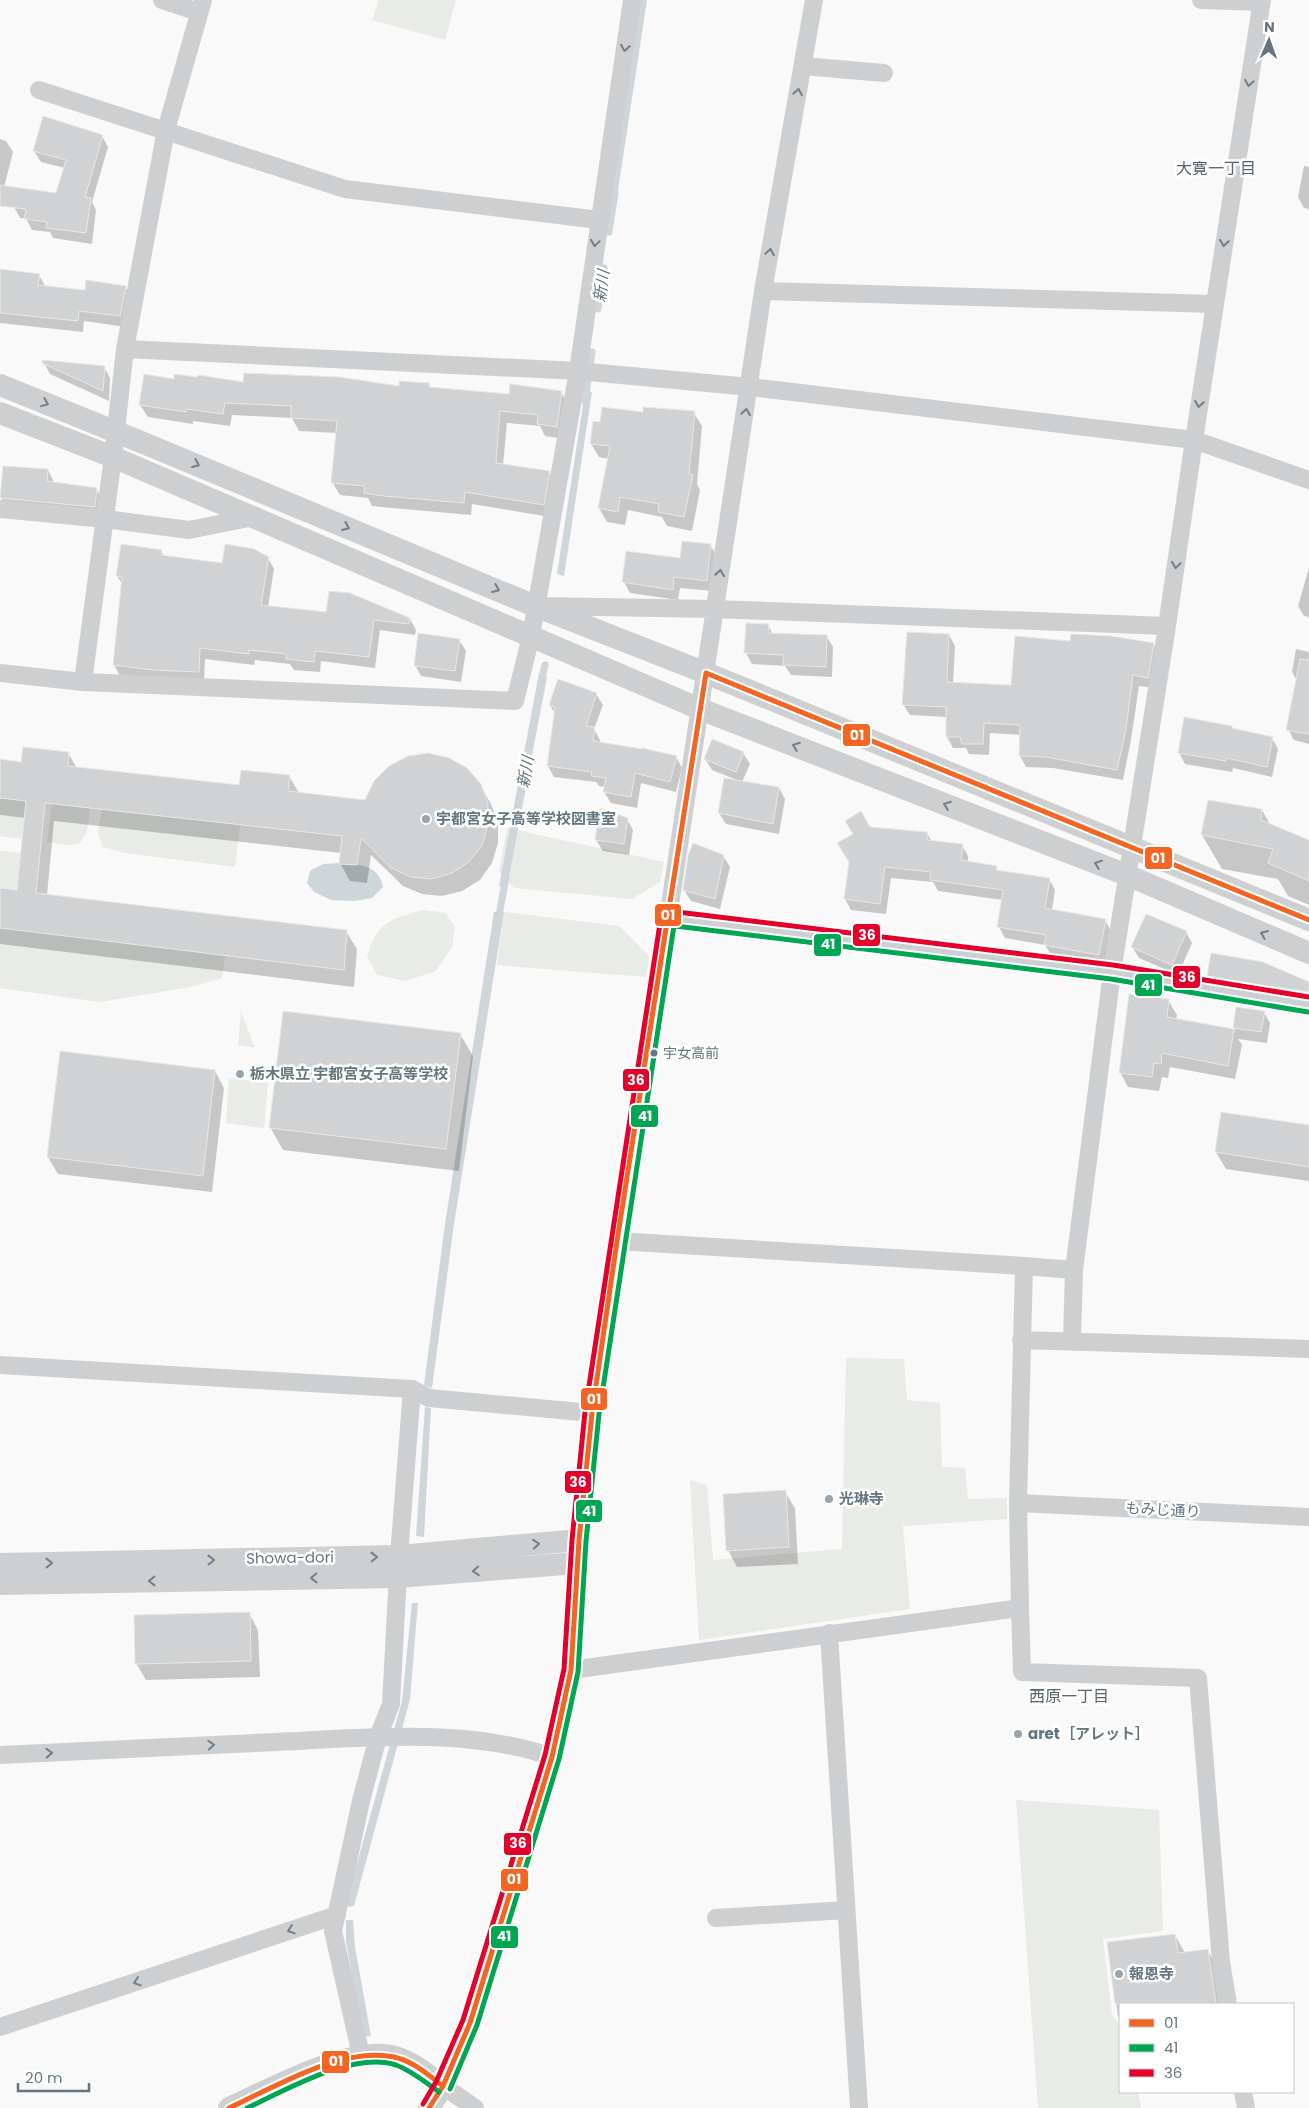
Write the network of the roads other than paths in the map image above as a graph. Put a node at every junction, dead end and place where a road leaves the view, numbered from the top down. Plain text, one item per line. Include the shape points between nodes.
1 (162, 0) edge
2 (632, 0) edge
3 (814, 0) edge
4 (1201, 0) edge
5 (1261, 1) edge
6 (200, 6) edge
7 (803, 66) junction
8 (884, 73) dead end
9 (39, 90) dead end
10 (166, 130) junction
11 (599, 220) junction
12 (763, 291) junction
13 (1215, 304) junction
14 (125, 349) junction
15 (578, 371) junction
16 (0, 385) edge
17 (750, 387) junction
18 (0, 413) edge
19 (116, 431) junction
20 (1194, 440) junction
21 (113, 457) junction
22 (1309, 480) edge
23 (0, 509) edge
24 (254, 517) junction
25 (105, 519) junction
26 (535, 606) junction
27 (714, 608) junction
28 (1167, 626) junction
29 (531, 636) junction
30 (0, 673) edge
31 (706, 673) junction
32 (83, 682) junction
33 (700, 709) junction
34 (1131, 847) junction
35 (1127, 875) junction
36 (668, 918) junction
37 (1309, 920) edge
38 (1309, 953) edge
39 (1112, 972) junction
40 (1309, 1005) edge
41 (617, 1241) junction
42 (1024, 1266) junction
43 (1074, 1270) junction
44 (1021, 1340) junction
45 (1072, 1340) junction
46 (1309, 1349) edge
47 (0, 1365) edge
48 (412, 1389) junction
49 (592, 1413) junction
50 (1018, 1503) junction
51 (1309, 1517) edge
52 (579, 1540) junction
53 (577, 1563) junction
54 (0, 1564) edge
55 (398, 1567) junction
56 (0, 1584) edge
57 (1020, 1608) junction
58 (829, 1633) junction
59 (571, 1670) junction
60 (378, 1737) junction
61 (0, 1755) edge
62 (552, 1756) junction
63 (846, 1910) junction
64 (337, 1914) junction
65 (716, 1918) dead end
66 (1228, 2003) edge
67 (0, 2027) edge
68 (362, 2055) junction
69 (443, 2086) junction
70 (1243, 2093) edge
71 (229, 2108) edge
72 (429, 2108) edge
73 (476, 2108) edge
74 (859, 2108) edge
75 (1246, 2108) edge

1 - 6 street
2 -> 11 street
3 - 7 street
4 - 5 street
5 -> 13 street
6 - 10 street
7 - 8 street
12 -> 7 street
9 - 10 street
10 - 11 street via 344,189
10 - 14 street
11 -> 15 street
12 - 13 street
12 - 17 street
13 -> 20 street
14 - 15 street
14 - 19 street
15 - 17 street
15 - 26 street
16 -> 19 street
17 - 20 street
27 -> 17 street
18 - 21 street
19 - 21 street
19 -> 26 street
20 - 22 street
20 -> 28 street
21 - 24 street
21 - 25 street
23 - 25 street
24 - 25 street via 189,530
24 - 29 street
25 - 32 street
26 - 27 street
26 - 29 street
26 - 31 street
27 - 28 street
27 - 31 street
28 - 34 street
29 - 32 street via 515,701
29 - 33 street
30 - 32 street
31 - 33 street
31 - 34 street
35 -> 33 street
33 - 36 street
34 - 35 street
34 - 37 street
38 -> 35 street
35 - 39 street
36 - 39 street
36 - 41 street
39 - 40 street
39 - 43 street
41 - 42 street
41 - 49 street
42 - 43 street
42 - 44 street
43 - 45 street
44 - 45 street
44 - 50 street
45 - 46 street
47 - 48 street
48 - 49 street via 429,1398
48 - 55 street
49 - 52 street
50 - 51 street, もみじ通り
50 - 57 street
52 - 53 street
55 -> 52 street, Showa-dori
53 -> 55 street, Showa-dori
53 - 59 street
54 -> 55 street, Showa-dori
55 -> 56 street, Showa-dori
55 - 60 street via 391,1704
57 - 58 street
57 - 66 street via 1022,1672 1198,1678 1221,1962
58 - 59 street
58 - 63 street
59 - 62 street
61 -> 60 street
60 - 62 street via 448,1738
60 - 64 street
62 - 69 street via 470,2022
63 - 65 street
63 - 74 street
64 -> 67 street
64 - 68 street via 334,1931
68 - 69 street via 383,2054 405,2060
68 - 71 street via 331,2063
69 - 72 street
69 - 73 street
70 - 75 street

